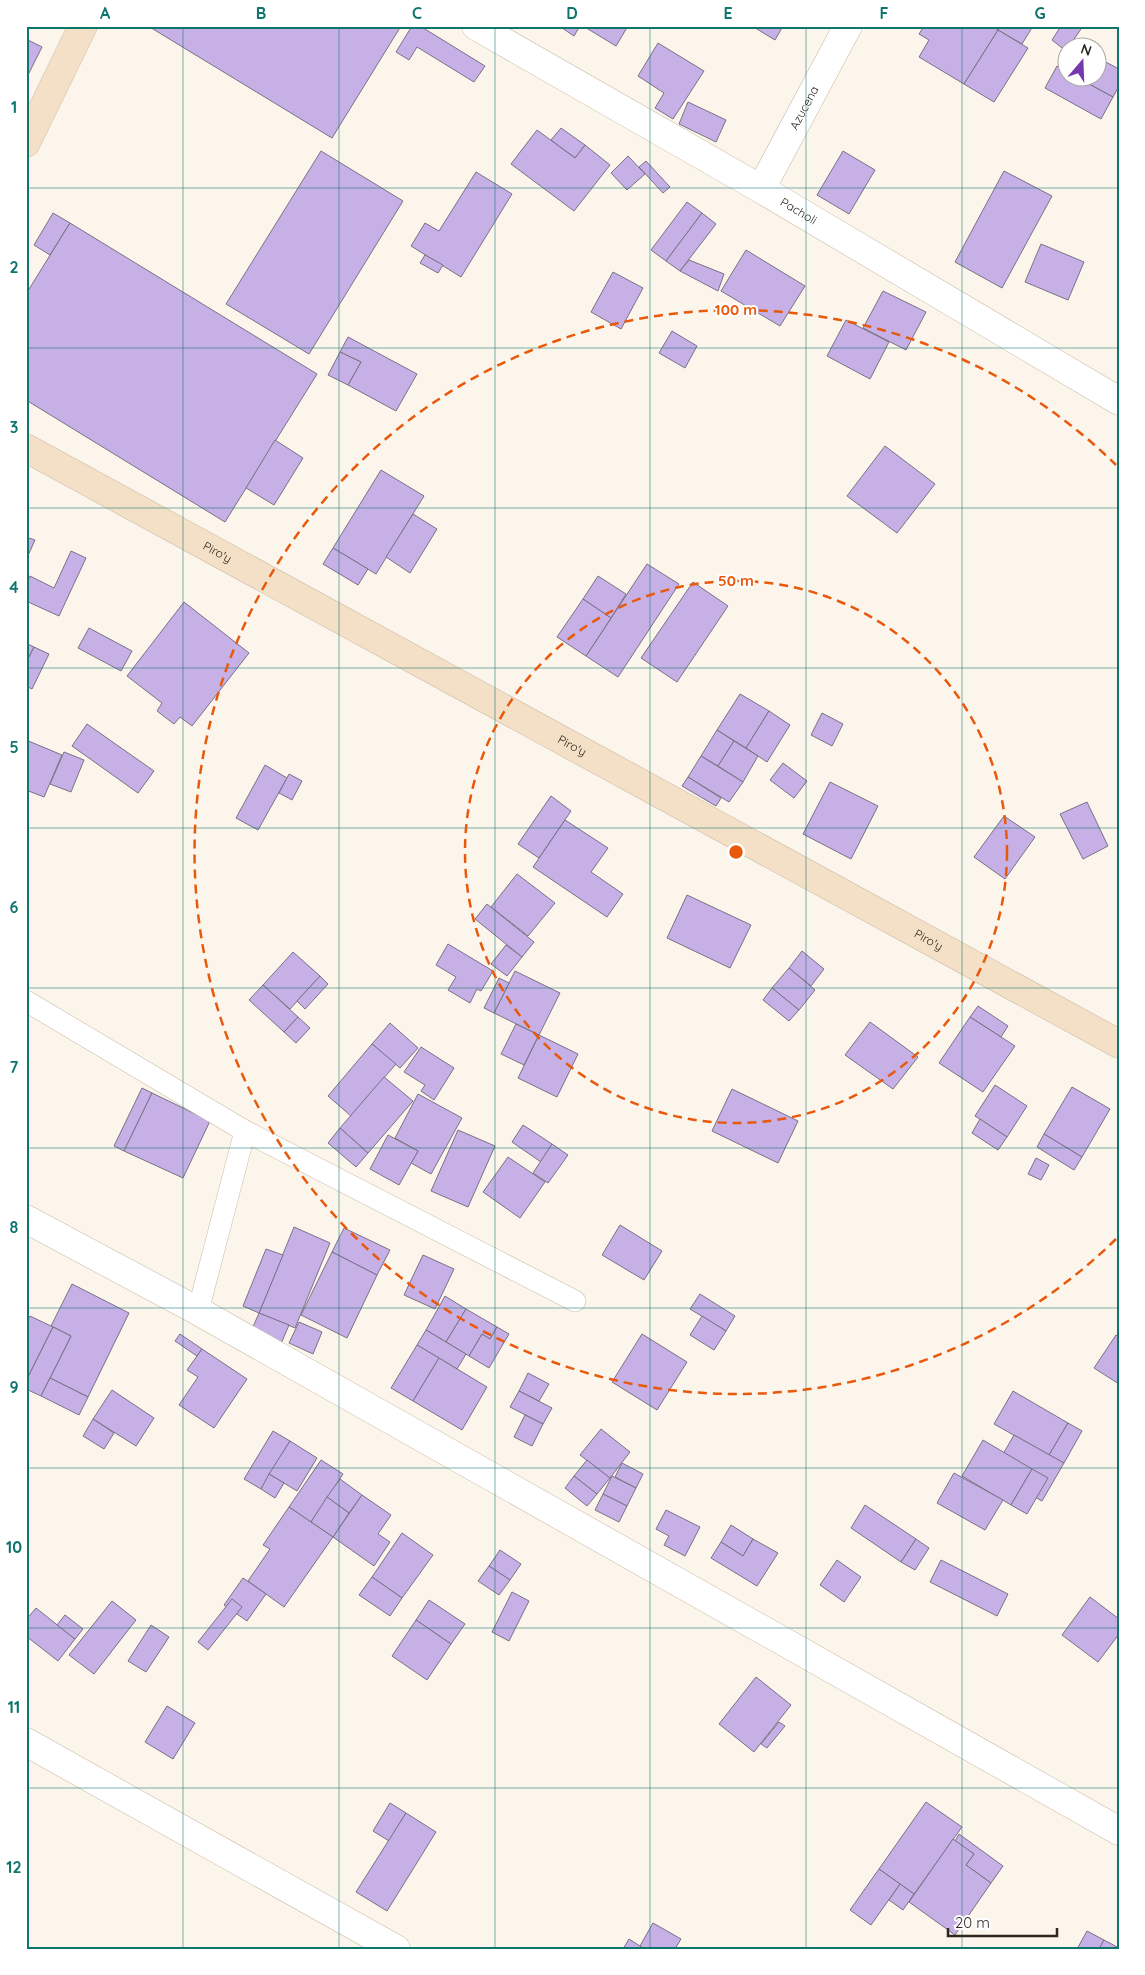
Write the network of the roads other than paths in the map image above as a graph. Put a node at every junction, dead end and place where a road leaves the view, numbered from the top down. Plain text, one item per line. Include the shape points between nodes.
1 (83, 26) edge
2 (476, 26) edge
3 (848, 26) edge
4 (26, 143) edge
5 (761, 189) junction
6 (1119, 401) edge
7 (26, 448) edge
8 (26, 1002) edge
9 (1119, 1044) edge
10 (245, 1131) junction
11 (26, 1219) edge
12 (575, 1301) dead end
13 (198, 1311) junction
14 (26, 1742) edge
15 (1119, 1831) edge
16 (396, 1949) edge

1 - 4 main road
2 - 5 street, Pacholi
3 - 5 street, Azucena
5 - 6 street, Pacholi
7 - 9 main road, Piro'y
8 - 10 lane
10 - 12 lane
10 - 13 lane
11 - 13 street
13 - 15 street
14 - 16 street

